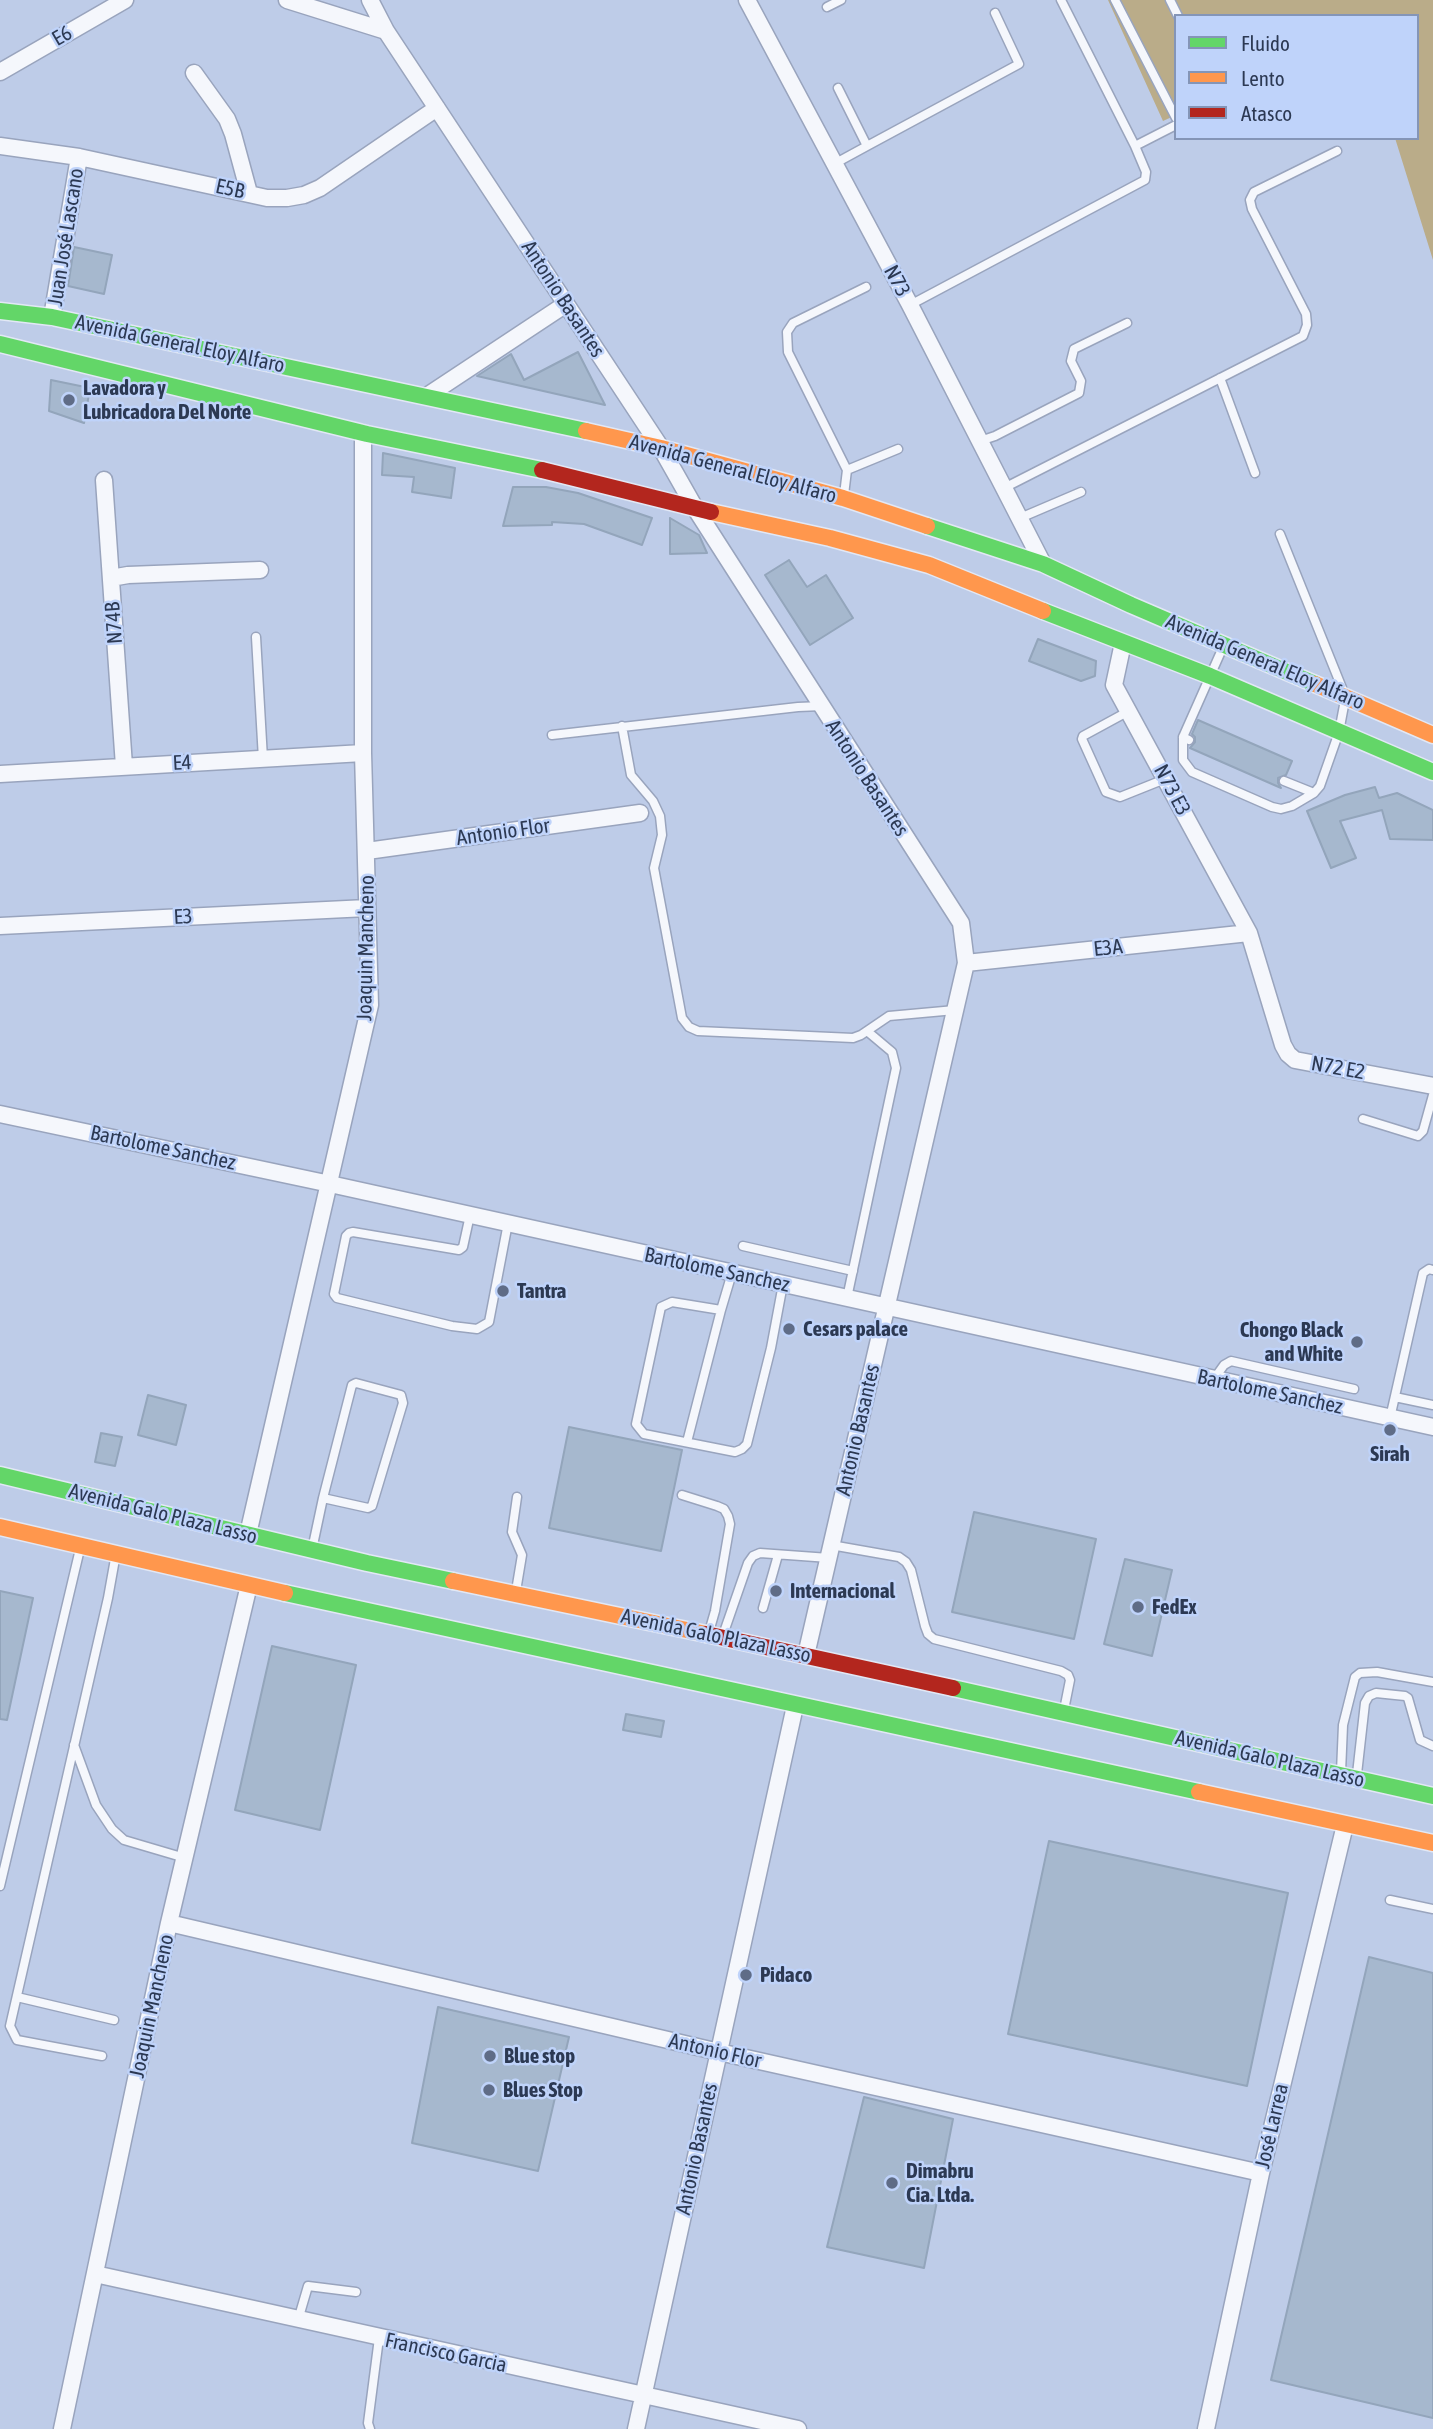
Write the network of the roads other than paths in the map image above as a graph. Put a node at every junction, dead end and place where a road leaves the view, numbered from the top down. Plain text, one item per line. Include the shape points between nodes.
1 (125, 0) edge
2 (287, 0) edge
3 (370, 0) edge
4 (747, 0) edge
5 (841, 0) edge
6 (1061, 0) edge
7 (1115, 0) edge
8 (827, 7) dead end
9 (995, 13) dead end
10 (386, 31) junction
11 (0, 72) edge
12 (194, 73) dead end
13 (838, 88) dead end
14 (437, 108) junction
15 (1174, 114) edge
16 (1174, 126) edge
17 (0, 146) edge
18 (867, 146) junction
19 (1135, 146) junction
20 (1337, 151) dead end
21 (79, 157) junction
22 (834, 164) junction
23 (249, 193) junction
24 (866, 287) dead end
25 (566, 304) junction
26 (909, 305) junction
27 (0, 312) edge
28 (52, 317) junction
29 (1127, 323) dead end
30 (0, 344) edge
31 (1220, 378) junction
32 (427, 396) junction
33 (363, 433) junction
34 (980, 441) junction
35 (661, 448) junction
36 (898, 449) dead end
37 (847, 470) junction
38 (1255, 473) dead end
39 (104, 480) dead end
40 (1004, 488) junction
41 (1081, 492) dead end
42 (843, 498) junction
43 (695, 508) junction
44 (1020, 518) junction
45 (1280, 534) dead end
46 (1043, 564) junction
47 (260, 570) dead end
48 (111, 578) junction
49 (256, 637) dead end
50 (1123, 643) junction
51 (1225, 644) junction
52 (1210, 676) junction
53 (1345, 698) junction
54 (822, 706) junction
55 (1129, 711) junction
56 (622, 726) junction
57 (1339, 732) junction
58 (552, 735) dead end
59 (1433, 735) edge
60 (363, 753) junction
61 (263, 759) junction
62 (124, 766) junction
63 (1433, 772) edge
64 (0, 774) edge
65 (1165, 779) junction
66 (1284, 781) dead end
67 (1314, 793) junction
68 (639, 813) dead end
69 (367, 851) junction
70 (367, 908) junction
71 (0, 926) edge
72 (1250, 933) junction
73 (966, 963) junction
74 (955, 1010) junction
75 (867, 1031) junction
76 (1433, 1086) edge
77 (1433, 1094) edge
78 (0, 1114) edge
79 (1363, 1119) dead end
80 (330, 1184) junction
81 (470, 1215) junction
82 (508, 1223) junction
83 (743, 1246) dead end
84 (1433, 1270) edge
85 (853, 1271) junction
86 (732, 1273) junction
87 (783, 1284) junction
88 (847, 1298) junction
89 (886, 1307) junction
90 (721, 1310) junction
91 (1214, 1379) junction
92 (1354, 1389) dead end
93 (1395, 1397) junction
94 (1433, 1405) edge
95 (1390, 1418) junction
96 (1433, 1427) edge
97 (687, 1442) junction
98 (0, 1475) edge
99 (682, 1495) dead end
100 (517, 1497) dead end
101 (323, 1498) junction
102 (0, 1527) edge
103 (248, 1534) junction
104 (80, 1546) junction
105 (312, 1550) junction
106 (830, 1552) junction
107 (116, 1554) junction
108 (778, 1555) junction
109 (249, 1585) junction
110 (516, 1594) junction
111 (763, 1608) dead end
112 (715, 1636) junction
113 (806, 1655) junction
114 (1433, 1682) edge
115 (795, 1706) junction
116 (1063, 1713) junction
117 (74, 1743) junction
118 (1433, 1746) edge
119 (1348, 1777) junction
120 (1433, 1796) edge
121 (1345, 1825) junction
122 (1433, 1843) edge
123 (185, 1858) junction
124 (0, 1886) edge
125 (1390, 1900) dead end
126 (1433, 1909) edge
127 (169, 1923) junction
128 (17, 1997) junction
129 (114, 2020) dead end
130 (719, 2052) junction
131 (102, 2056) dead end
132 (1261, 2173) junction
133 (95, 2274) junction
134 (356, 2292) dead end
135 (298, 2320) junction
136 (379, 2338) junction
137 (643, 2395) junction
138 (62, 2429) edge
139 (370, 2429) edge
140 (636, 2429) edge
141 (798, 2429) edge
142 (1206, 2429) edge

1 - 11 street, E6
2 - 10 street
3 - 10 street, Antonio Basantes
4 - 22 street, N73
5 - 8 lane
6 - 19 lane
7 - 15 lane
9 - 18 lane via 1019,64
10 - 14 street, Antonio Basantes
12 - 23 street via 227,119
13 - 18 lane
14 - 23 street, E5B via 320,188 304,195 267,198
14 - 25 street, Antonio Basantes
16 - 19 lane
17 - 21 street, E5B
18 - 22 lane
19 - 26 lane via 1146,172 1139,185
20 - 31 lane via 1254,192 1252,209 1306,314 1307,325 1303,336
21 - 23 street, E5B
21 - 28 street, Juan José Lascano
22 - 26 street, N73
24 - 37 lane via 793,323 786,342
25 - 32 street
25 - 35 street, Antonio Basantes
26 - 34 street, N73
27 - 28 main road, Avenida General Eloy Alfaro
28 - 32 main road, Avenida General Eloy Alfaro
29 - 34 lane via 1074,349 1071,361 1081,381 1079,393
30 - 33 main road, Avenida General Eloy Alfaro
31 - 38 lane
31 - 40 lane
32 - 35 main road, Avenida General Eloy Alfaro
33 - 43 main road, Avenida General Eloy Alfaro via 582,478
33 - 60 street, Joaquin Mancheno
34 - 40 street, N73
35 - 42 main road, Avenida General Eloy Alfaro
35 - 43 street, Antonio Basantes
36 - 37 lane
37 - 42 lane
39 - 48 street, N74B
40 - 44 street, N73
41 - 44 lane
42 - 46 main road, Avenida General Eloy Alfaro
43 - 50 main road, Avenida General Eloy Alfaro via 929,565
43 - 54 street, Antonio Basantes
44 - 46 street, N73
45 - 53 lane
46 - 51 main road, Avenida General Eloy Alfaro
47 - 48 street
48 - 62 street, N74B
49 - 61 lane
50 - 52 main road, Avenida General Eloy Alfaro
50 - 55 street, N73 E3 via 1114,685
51 - 52 lane
51 - 53 main road, Avenida General Eloy Alfaro
52 - 57 main road, Avenida General Eloy Alfaro
52 - 67 lane via 1186,738 1183,760 1192,772 1272,807 1292,806
53 - 57 lane
53 - 59 main road, Avenida General Eloy Alfaro
54 - 56 lane
54 - 73 street, Antonio Basantes via 961,923
55 - 65 street, N73 E3
55 - 65 lane via 1082,739 1106,792 1120,797
56 - 58 lane
56 - 75 lane via 631,775 660,816 662,835 654,868 682,1018 689,1027 853,1038
57 - 63 main road, Avenida General Eloy Alfaro
57 - 67 lane
60 - 61 street, E4
60 - 69 street, Joaquin Mancheno
61 - 62 street, E4
62 - 64 street, E4
65 - 72 street, N73 E3
66 - 67 lane
68 - 69 street, Antonio Flor
69 - 70 street, Joaquin Mancheno
70 - 71 street, E3
70 - 80 street, Joaquin Mancheno via 370,1004
72 - 73 street, E3A
72 - 76 street, N72 E2 via 1283,1045 1295,1060
73 - 74 street, Antonio Basantes
74 - 75 lane via 889,1016
74 - 89 street, Antonio Basantes
75 - 85 lane via 892,1052 895,1068
77 - 79 lane via 1418,1136
78 - 80 street, Bartolome Sanchez
80 - 81 street, Bartolome Sanchez
80 - 103 street, Joaquin Mancheno
81 - 82 street, Bartolome Sanchez
81 - 82 lane via 459,1250 349,1233 334,1289 337,1298 477,1329 489,1322
82 - 86 street, Bartolome Sanchez
83 - 85 lane
84 - 93 lane via 1423,1273
85 - 88 lane
86 - 87 street, Bartolome Sanchez
86 - 90 lane
87 - 88 street, Bartolome Sanchez
87 - 97 lane via 747,1444 735,1452
88 - 89 street, Bartolome Sanchez
89 - 91 street, Bartolome Sanchez
89 - 106 street, Antonio Basantes
90 - 97 lane
90 - 97 lane via 672,1302 661,1307 636,1424 644,1434
91 - 92 lane via 1231,1361
91 - 95 street, Bartolome Sanchez
93 - 94 lane
93 - 95 lane
95 - 96 street, Bartolome Sanchez
98 - 103 main road, Avenida Galo Plaza Lasso
99 - 112 lane via 724,1509 730,1524
100 - 110 lane via 512,1532 522,1555
101 - 101 lane via 372,1506 403,1403 401,1395 352,1385
101 - 105 lane
102 - 104 main road
103 - 105 main road, Avenida Galo Plaza Lasso
104 - 107 main road
104 - 124 lane
105 - 110 main road, Avenida Galo Plaza Lasso
106 - 108 lane
106 - 113 street, Antonio Basantes
106 - 116 lane via 898,1557 906,1562 928,1634 1068,1675
107 - 109 main road
107 - 117 lane
108 - 111 lane
108 - 112 lane via 753,1556
109 - 115 main road
109 - 123 street, Joaquin Mancheno
110 - 112 main road, Avenida Galo Plaza Lasso
112 - 113 main road, Avenida Galo Plaza Lasso
113 - 116 main road, Avenida Galo Plaza Lasso
114 - 119 lane via 1377,1672 1355,1677 1343,1725
115 - 121 main road
115 - 130 street, Antonio Basantes
116 - 119 main road, Avenida Galo Plaza Lasso
117 - 123 lane via 96,1805 112,1829 124,1840
117 - 128 lane
118 - 119 lane via 1420,1740 1408,1698 1376,1693 1365,1703
119 - 120 main road, Avenida Galo Plaza Lasso
121 - 122 main road
121 - 132 street, José Larrea
123 - 127 street, Joaquin Mancheno
125 - 126 lane
127 - 130 street, Antonio Flor
127 - 133 street, Joaquin Mancheno
128 - 129 lane
128 - 131 lane via 10,2025 17,2040
130 - 132 street, Antonio Flor
130 - 137 street, Antonio Basantes
132 - 142 street, José Larrea
133 - 135 street, Francisco Garcia
133 - 138 street, Joaquin Mancheno
134 - 135 lane via 307,2286
135 - 136 street, Francisco Garcia
136 - 137 street, Francisco Garcia
136 - 139 lane
137 - 140 street, Antonio Basantes
137 - 141 street, Francisco Garcia

